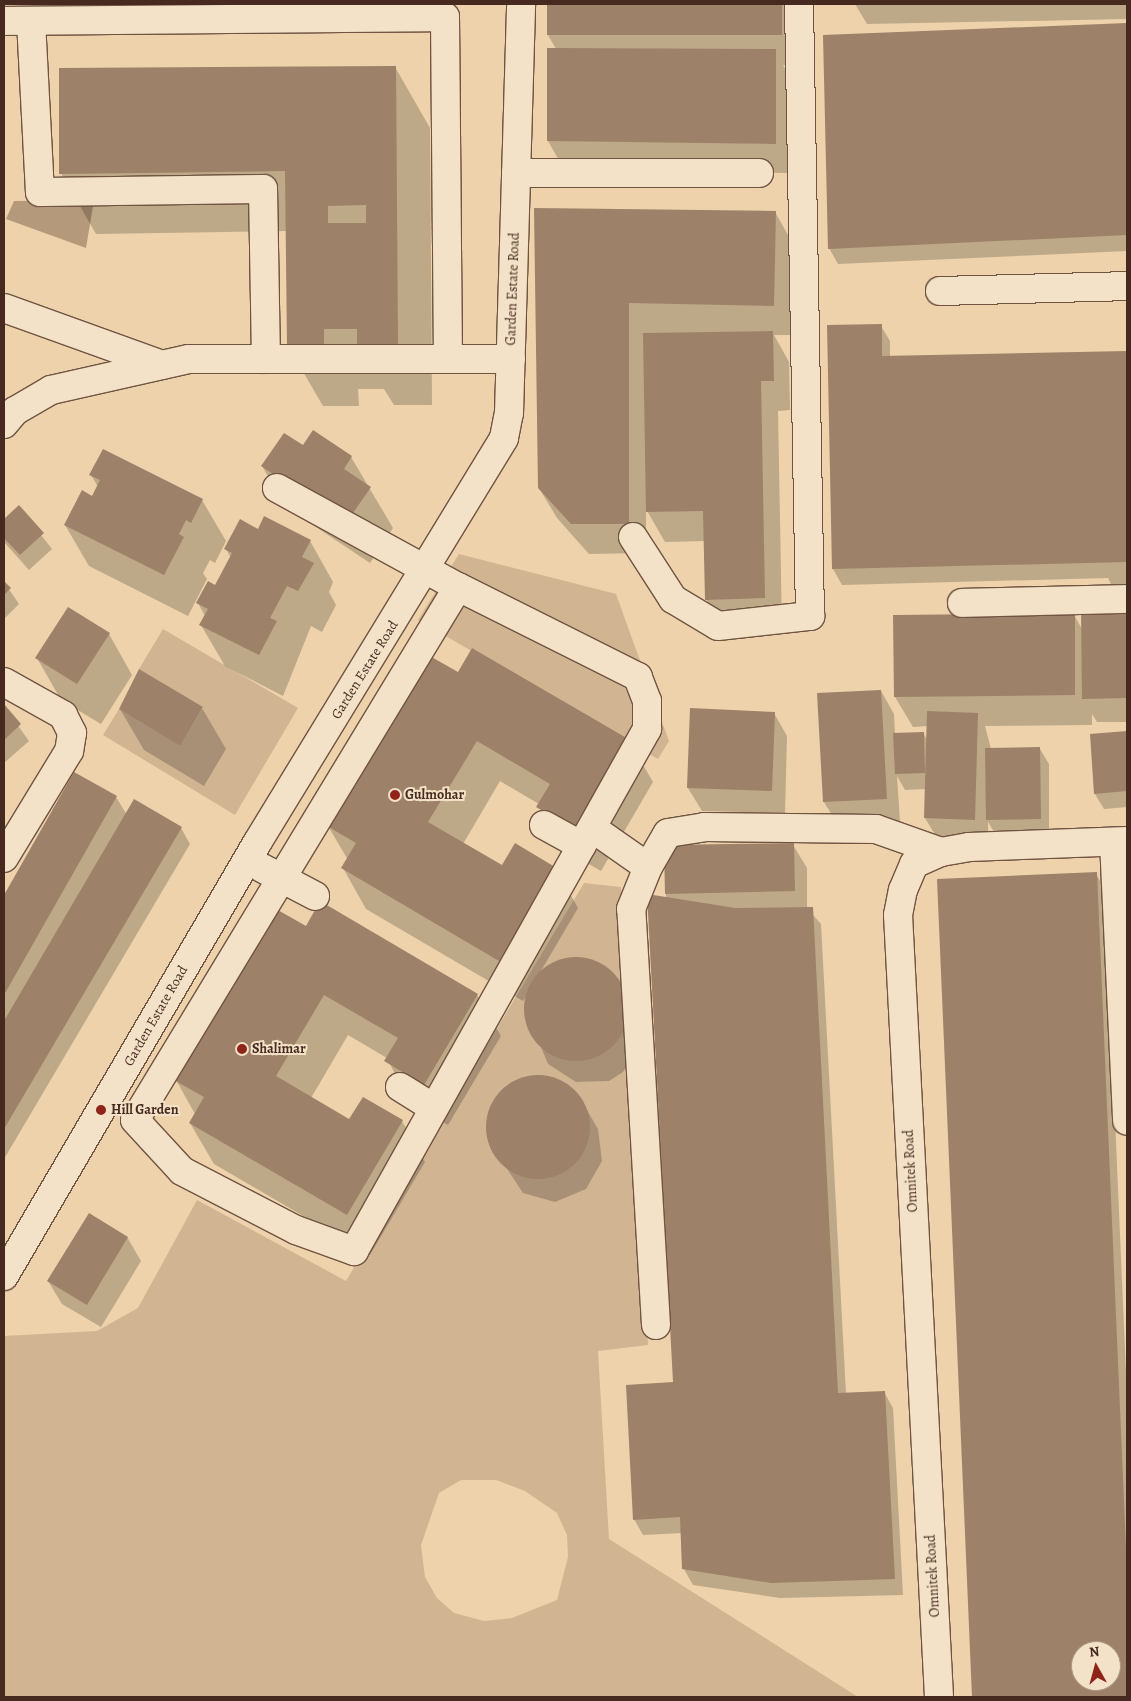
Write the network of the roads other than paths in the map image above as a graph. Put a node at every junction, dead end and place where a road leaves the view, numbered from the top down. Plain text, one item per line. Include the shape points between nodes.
1 (521, 4) edge
2 (799, 4) edge
3 (4, 21) edge
4 (31, 21) junction
5 (516, 173) junction
6 (759, 174) dead end
7 (1127, 286) edge
8 (940, 291) dead end
9 (4, 308) edge
10 (266, 359) junction
11 (448, 359) junction
12 (511, 359) junction
13 (162, 364) junction
14 (4, 424) edge
15 (277, 488) dead end
16 (633, 537) dead end
17 (428, 567) junction
18 (458, 586) junction
19 (1127, 599) edge
20 (962, 603) dead end
21 (4, 682) edge
22 (544, 825) dead end
23 (587, 837) junction
24 (1121, 842) edge
25 (941, 852) junction
26 (4, 858) edge
27 (248, 859) junction
28 (648, 867) junction
29 (278, 878) junction
30 (315, 896) dead end
31 (400, 1086) dead end
32 (434, 1108) junction
33 (1127, 1121) edge
34 (7, 1263) edge
35 (656, 1325) dead end
36 (939, 1697) edge

1 - 5 street, Garden Estate Road
2 - 16 street via 810,616 718,626 673,599
3 - 4 street
4 - 10 street via 40,192 264,189
4 - 11 street via 445,16
5 - 6 street
5 - 12 street, Garden Estate Road
7 - 8 street
9 - 13 street
10 - 11 street
10 - 13 street via 190,359
11 - 12 street
12 - 17 street, Garden Estate Road via 504,438
13 - 14 street via 51,390 15,411
15 - 17 street
17 - 18 street
17 - 27 street, Garden Estate Road
18 - 23 street via 638,677 646,701 647,729
18 - 29 street
19 - 20 street
21 - 26 street via 62,715 72,733 68,751
22 - 23 street
23 - 28 street
23 - 32 street
24 - 25 street, Omnitek Road via 969,847
24 - 33 street
25 - 28 street via 876,829 704,827 668,833
25 - 36 street, Omnitek Road via 914,864 898,915
27 - 29 street
27 - 34 street, Garden Estate Road
28 - 35 street via 631,909
29 - 30 street
29 - 32 street via 135,1120 182,1171 296,1230 354,1251
31 - 32 street

